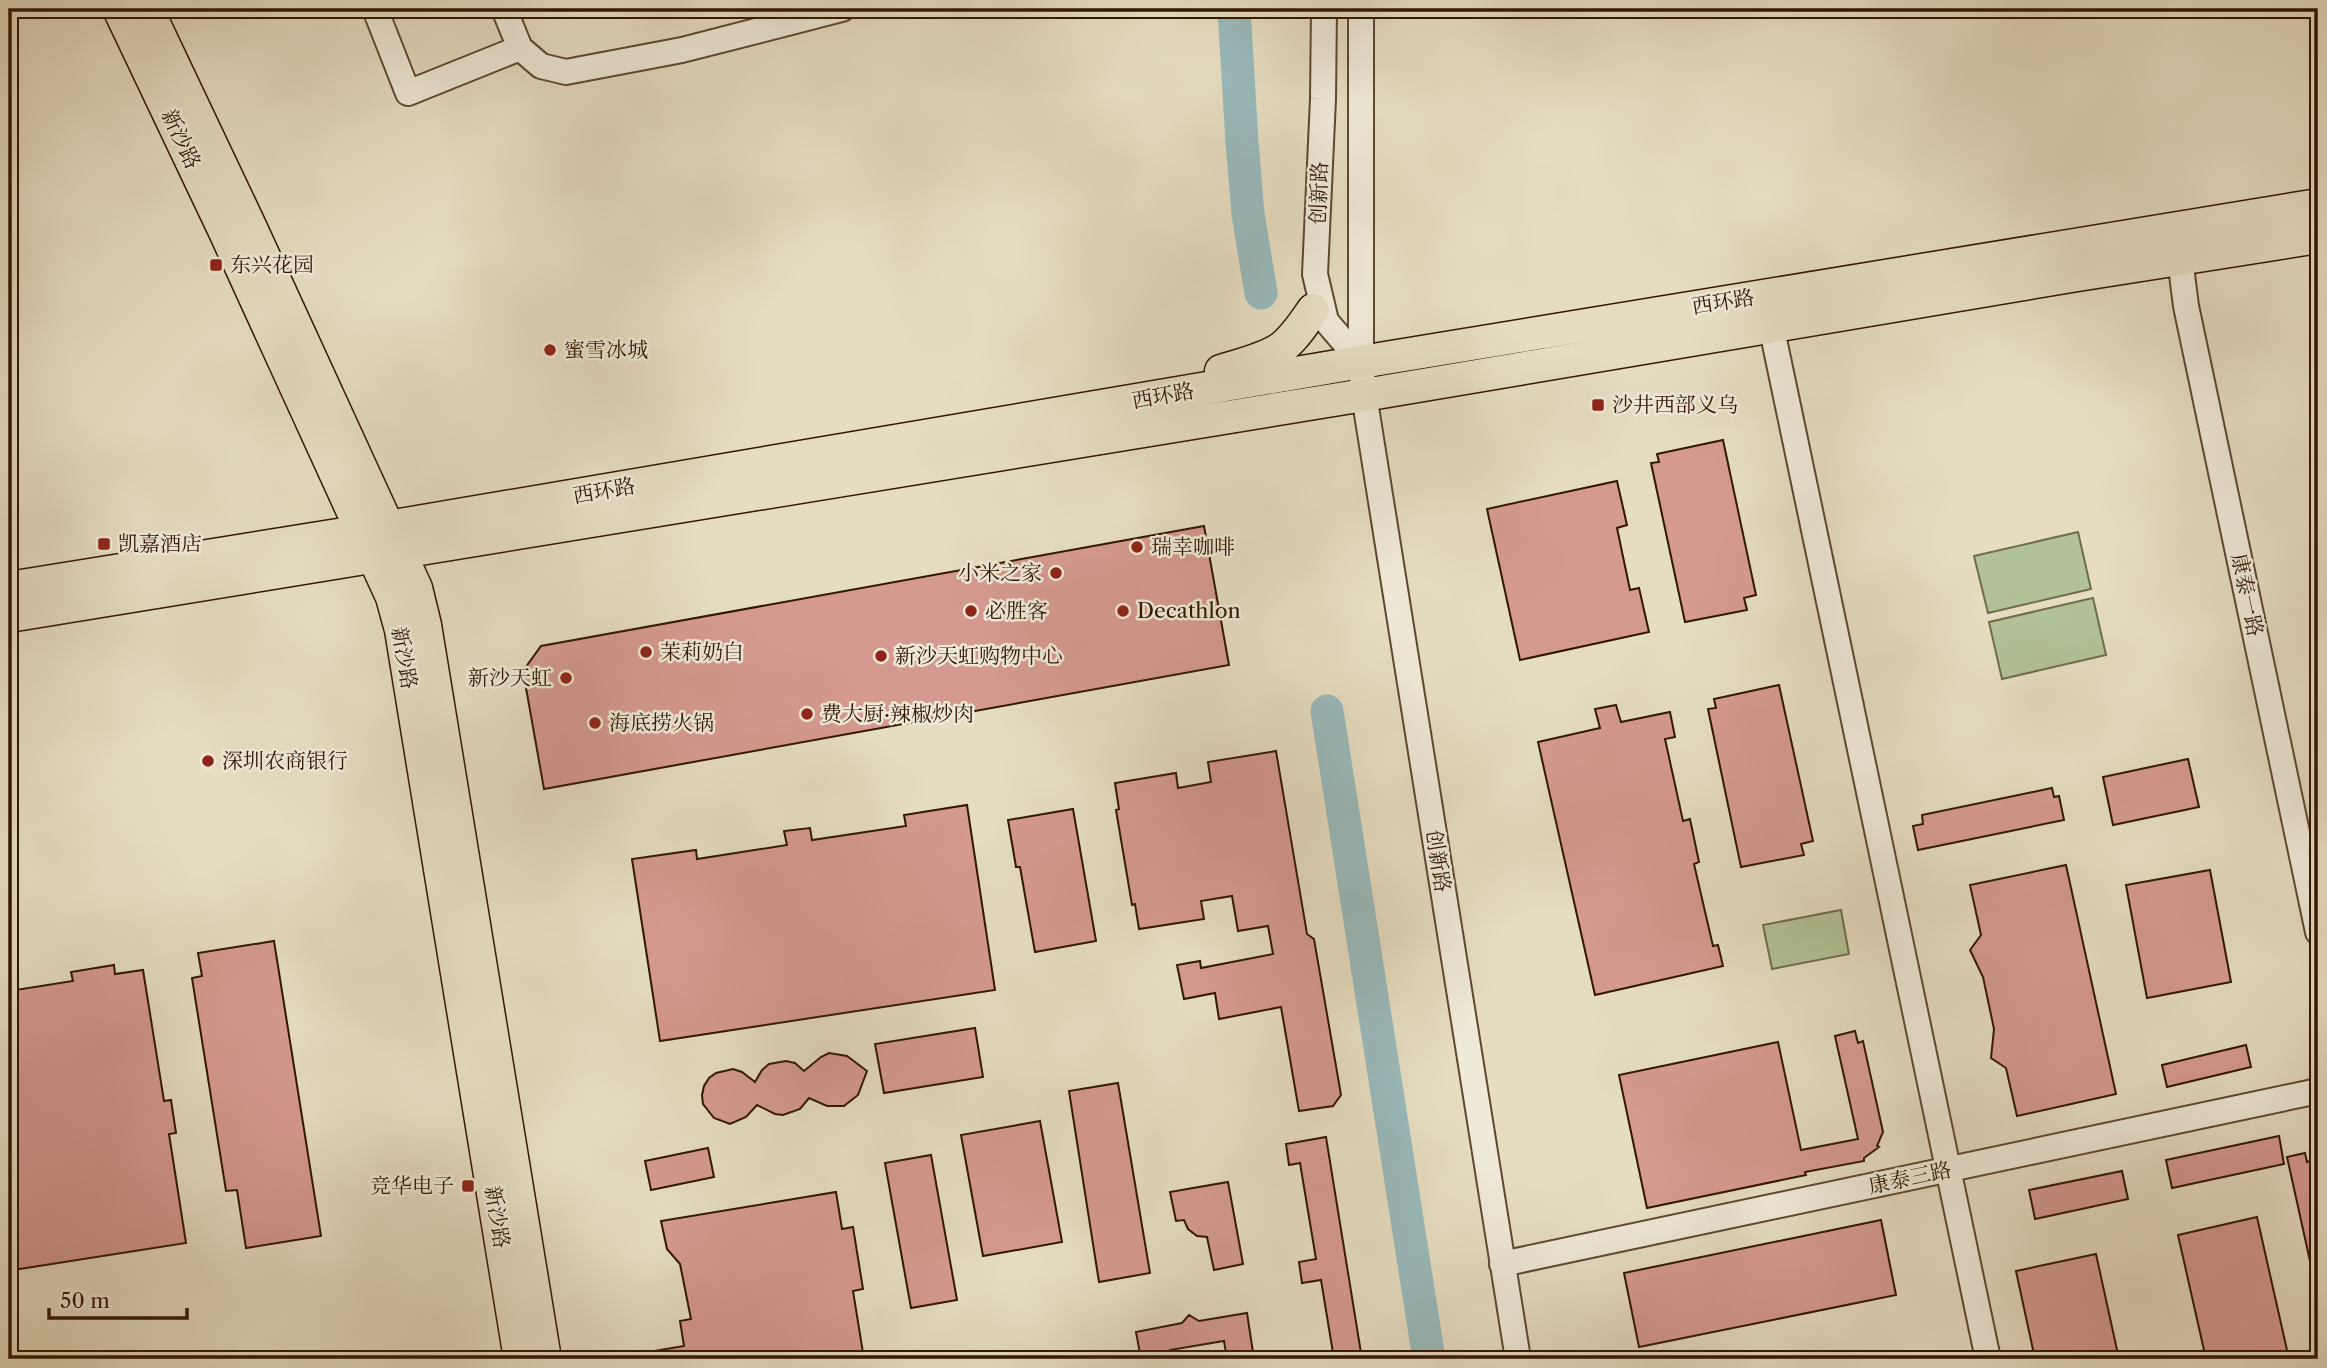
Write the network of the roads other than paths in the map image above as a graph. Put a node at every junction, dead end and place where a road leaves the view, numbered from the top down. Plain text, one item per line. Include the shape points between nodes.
1 (119, 9) edge
2 (147, 9) edge
3 (376, 9) edge
4 (504, 9) edge
5 (842, 9) edge
6 (1324, 9) edge
7 (1361, 9) edge
8 (808, 13) edge
9 (520, 48) junction
10 (2318, 205) edge
11 (2318, 237) edge
12 (2180, 259) junction
13 (1313, 310) dead end
14 (1771, 325) junction
15 (1361, 362) junction
16 (1213, 388) junction
17 (1364, 395) junction
18 (380, 542) junction
19 (9, 588) edge
20 (9, 616) edge
21 (2318, 932) edge
22 (2318, 1091) edge
23 (1948, 1170) junction
24 (1502, 1264) junction
25 (520, 1359) edge
26 (545, 1359) edge
27 (1518, 1359) edge
28 (1988, 1359) edge

1 - 18 main road, 新沙路
2 - 18 main road, 新沙路 via 249,223
3 - 9 street via 408,93
4 - 9 street
5 - 8 street
6 - 15 street, 创新路 via 1315,274 1326,321
7 - 15 street, 创新路
8 - 9 street via 682,50 566,72 541,66
10 - 15 main road, 西环路
11 - 12 main road, 西环路
12 - 14 main road, 西环路
12 - 21 street, 康泰一路
13 - 16 main road via 1280,348 1221,371
14 - 17 main road, 西环路
14 - 23 street
15 - 16 main road, 西环路
15 - 17 street, 创新路
16 - 18 main road, 西环路
17 - 18 main road, 西环路
17 - 24 street, 创新路
18 - 19 main road, 西环路
18 - 20 main road, 西环路
18 - 25 main road, 新沙路 via 401,630
18 - 26 main road, 新沙路 via 416,588 425,625
22 - 23 street, 康泰三路
23 - 24 street, 康泰三路
23 - 28 street
24 - 27 street, 创新路

